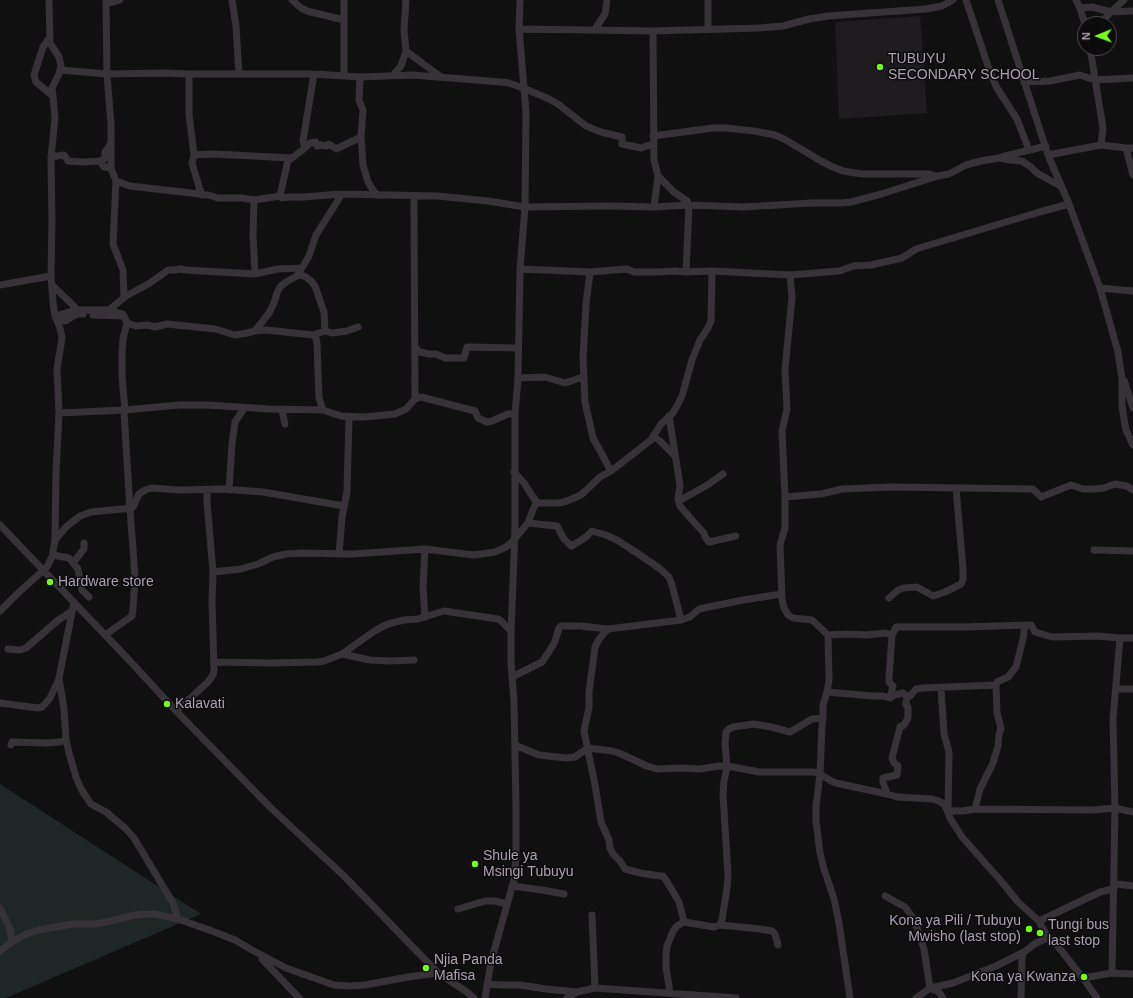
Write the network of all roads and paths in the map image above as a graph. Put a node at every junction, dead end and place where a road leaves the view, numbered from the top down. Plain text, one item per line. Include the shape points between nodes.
1 (49, 0) edge
2 (120, 0) edge
3 (232, 0) edge
4 (292, 0) edge
5 (344, 0) edge
6 (406, 0) edge
7 (520, 0) edge
8 (607, 0) edge
9 (708, 0) edge
10 (953, 0) edge
11 (966, 0) edge
12 (998, 0) edge
13 (1076, 0) edge
14 (1124, 0) edge
15 (106, 2) edge
16 (1080, 8) junction
17 (1133, 11) edge
18 (1111, 12) junction
19 (1082, 16) edge
20 (1107, 16) edge
21 (344, 20) junction
22 (519, 29) junction
23 (595, 29) junction
24 (708, 29) junction
25 (653, 30) junction
26 (50, 37) junction
27 (406, 51) junction
28 (1091, 56) edge
29 (60, 70) junction
30 (107, 74) junction
31 (189, 74) junction
32 (239, 74) junction
33 (314, 74) junction
34 (393, 75) junction
35 (344, 76) junction
36 (360, 77) junction
37 (442, 78) junction
38 (1133, 78) edge
39 (1095, 80) junction
40 (1024, 82) junction
41 (524, 88) junction
42 (53, 96) junction
43 (653, 136) junction
44 (361, 137) junction
45 (111, 143) junction
46 (653, 144) junction
47 (1101, 145) junction
48 (1046, 146) junction
49 (305, 148) junction
50 (1130, 148) edge
51 (1029, 150) junction
52 (194, 155) junction
53 (1048, 155) junction
54 (51, 157) junction
55 (292, 158) junction
56 (999, 158) junction
57 (100, 161) junction
58 (111, 168) junction
59 (1133, 175) edge
60 (658, 176) junction
61 (938, 176) junction
62 (116, 181) junction
63 (1062, 186) junction
64 (342, 194) junction
65 (202, 195) junction
66 (377, 195) junction
67 (280, 196) junction
68 (414, 196) junction
69 (254, 200) junction
70 (1069, 204) junction
71 (690, 205) junction
72 (524, 207) junction
73 (654, 207) junction
74 (302, 268) junction
75 (520, 269) junction
76 (712, 271) junction
77 (590, 272) junction
78 (686, 272) junction
79 (255, 274) junction
80 (790, 274) junction
81 (51, 276) junction
82 (297, 276) junction
83 (1133, 284) edge
84 (0, 285) edge
85 (52, 285) junction
86 (1100, 288) junction
87 (1121, 290) junction
88 (1133, 291) edge
89 (124, 297) junction
90 (78, 310) junction
91 (109, 310) junction
92 (56, 318) junction
93 (125, 319) junction
94 (358, 327) dead end
95 (255, 331) junction
96 (325, 331) junction
97 (313, 335) junction
98 (415, 346) junction
99 (518, 348) junction
100 (1121, 369) junction
101 (518, 378) junction
102 (583, 378) junction
103 (415, 399) junction
104 (1133, 408) edge
105 (244, 410) dead end
106 (282, 410) junction
107 (323, 410) junction
108 (124, 411) junction
109 (59, 413) junction
110 (515, 414) junction
111 (349, 416) junction
112 (669, 416) junction
113 (285, 424) dead end
114 (653, 436) junction
115 (1133, 445) edge
116 (675, 456) junction
117 (611, 471) junction
118 (514, 472) junction
119 (723, 474) dead end
120 (956, 488) junction
121 (207, 490) junction
122 (229, 490) junction
123 (1133, 490) edge
124 (785, 497) junction
125 (679, 501) junction
126 (537, 504) junction
127 (344, 506) junction
128 (130, 508) junction
129 (528, 523) junction
130 (0, 525) edge
131 (736, 536) dead end
132 (55, 540) junction
133 (514, 540) junction
134 (84, 544) dead end
135 (425, 549) junction
136 (1094, 550) dead end
137 (1133, 551) edge
138 (339, 554) junction
139 (53, 555) junction
140 (73, 563) junction
141 (43, 571) junction
142 (213, 572) junction
143 (782, 594) junction
144 (89, 597) dead end
145 (889, 598) dead end
146 (74, 602) junction
147 (0, 611) edge
148 (72, 611) junction
149 (425, 617) junction
150 (681, 620) junction
151 (1025, 624) junction
152 (608, 629) junction
153 (510, 632) junction
154 (828, 635) junction
155 (892, 635) junction
156 (105, 636) junction
157 (1120, 638) junction
158 (1133, 638) edge
159 (8, 649) dead end
160 (342, 654) junction
161 (414, 660) dead end
162 (214, 662) junction
163 (512, 677) junction
164 (59, 678) junction
165 (996, 685) junction
166 (941, 688) junction
167 (1133, 688) edge
168 (1116, 689) junction
169 (827, 692) junction
170 (907, 696) junction
171 (890, 698) junction
172 (0, 703) edge
173 (176, 711) junction
174 (823, 718) junction
175 (66, 740) junction
176 (11, 745) dead end
177 (515, 745) junction
178 (588, 748) junction
179 (727, 767) junction
180 (820, 774) junction
181 (886, 794) junction
182 (1115, 808) junction
183 (975, 809) junction
184 (948, 811) junction
185 (1133, 812) edge
186 (512, 886) junction
187 (1133, 886) edge
188 (1113, 889) junction
189 (564, 894) dead end
190 (885, 896) dead end
191 (508, 904) junction
192 (0, 908) edge
193 (458, 909) dead end
194 (592, 915) dead end
195 (178, 918) junction
196 (1039, 921) junction
197 (684, 922) junction
198 (720, 925) junction
199 (1048, 938) junction
200 (12, 942) junction
201 (778, 945) dead end
202 (252, 950) junction
203 (0, 951) edge
204 (1024, 952) junction
205 (438, 973) junction
206 (1112, 973) junction
207 (1133, 974) edge
208 (1083, 978) junction
209 (487, 984) junction
210 (595, 988) junction
211 (930, 988) junction
212 (577, 992) junction
213 (670, 993) junction
214 (465, 995) edge
215 (299, 998) edge
216 (474, 998) edge
217 (485, 998) edge
218 (568, 998) edge
219 (736, 998) edge
220 (850, 998) edge
221 (916, 998) edge
222 (943, 998) edge
223 (1021, 998) edge
224 (1097, 998) edge

1 - 26 street
2 - 15 street
3 - 32 street
4 - 21 street via 307,11
5 - 21 street
6 - 27 street
7 - 22 street
8 - 23 street via 605,14
9 - 24 street
10 - 24 street via 942,6 926,9 828,16 769,28
11 - 51 street via 991,75 1016,119
12 - 40 street
13 - 16 street
14 - 18 street
15 - 30 street
16 - 18 street via 1092,7
16 - 19 street
17 - 18 street
18 - 20 street
21 - 35 street
22 - 23 street
22 - 41 street
23 - 25 street
24 - 25 street
25 - 43 street
26 - 29 street
26 - 42 street via 43,47 34,75 39,85
27 - 34 street via 401,66
27 - 37 street
28 - 39 street
29 - 30 street
29 - 42 street via 53,86
30 - 31 street
30 - 45 street
31 - 32 street
31 - 52 street via 189,114
32 - 33 street
33 - 35 street
33 - 49 street via 303,141
34 - 36 street
34 - 37 street
35 - 36 street
36 - 44 street via 360,100 363,110
37 - 41 street via 501,82
38 - 39 street
39 - 40 street via 1080,75 1050,82
39 - 47 street via 1103,128
40 - 48 street
41 - 46 street via 552,101 584,125 622,137 622,144 641,148
41 - 72 street
42 - 54 street via 55,118
43 - 46 street
43 - 61 street via 720,128 754,131 784,139 833,168 843,171
44 - 49 street via 336,149 329,144 317,146 316,142
44 - 66 street via 366,177
45 - 57 street via 105,152 105,158
45 - 58 street
46 - 60 street
47 - 50 street
47 - 53 street
48 - 51 street
48 - 53 street
49 - 55 street
50 - 59 street
51 - 56 street
52 - 55 street
52 - 65 street via 192,163
53 - 63 street
54 - 57 street via 64,155 68,161
54 - 81 street
55 - 67 street via 288,160
56 - 61 street via 981,160
56 - 63 street via 1022,161 1037,173
57 - 58 street via 104,166
58 - 62 street
60 - 71 street
60 - 73 street
61 - 71 street via 851,202 744,207
62 - 65 street via 130,186
62 - 89 street via 113,244 123,270
63 - 70 street
64 - 66 street
64 - 67 street via 282,198
64 - 74 street via 316,235
65 - 69 street
66 - 68 street
67 - 69 street
68 - 72 street
68 - 98 street
69 - 79 street
70 - 80 street via 916,249 902,258 839,271
70 - 86 street
71 - 73 street
71 - 78 street
72 - 73 street
72 - 75 street
74 - 79 street via 278,269
74 - 82 street
75 - 77 street
75 - 99 street
76 - 78 street
76 - 80 street
76 - 112 street via 711,321 697,348 678,404
77 - 78 street
77 - 102 street
79 - 89 street via 181,268 168,270
80 - 124 street via 792,302 785,370 787,408 782,431
81 - 84 street
81 - 85 street
82 - 95 street via 280,287 269,313
82 - 96 street via 306,277 315,286 324,312
83 - 87 street
85 - 90 street
85 - 92 street
86 - 87 street
86 - 100 street
87 - 88 street
89 - 91 street
90 - 91 street
90 - 92 street
91 - 93 street via 123,314
92 - 93 street via 65,321 77,314
92 - 109 street via 62,338 57,369
93 - 95 street via 136,326 156,327 167,324 210,328 235,335
93 - 108 street via 122,351
94 - 96 street via 332,333
95 - 97 street
96 - 97 street
97 - 107 street via 317,343 319,398
98 - 99 street via 422,353 445,358 464,358 467,347
98 - 103 street
99 - 101 street
100 - 104 street
100 - 115 street via 1124,419
101 - 102 street via 545,377 565,384
101 - 110 street
102 - 117 street via 587,415 593,438
103 - 110 street via 424,397 464,408 487,422
103 - 111 street via 406,409 395,414
105 - 122 street via 235,422
106 - 107 street
106 - 108 street via 192,405
106 - 113 street
107 - 111 street
108 - 109 street
108 - 128 street
109 - 132 street
110 - 118 street
111 - 127 street via 347,492
112 - 114 street
112 - 116 street
114 - 116 street
114 - 117 street
116 - 125 street via 680,482
117 - 126 street via 600,476 586,491 572,499 559,503
118 - 126 street
118 - 133 street
119 - 125 street
120 - 123 street via 1033,489 1041,497 1071,485 1084,489 1104,488 1115,484
120 - 124 street via 842,489 821,494
120 - 145 street via 963,569 961,584 933,596 917,587 904,588
121 - 122 street
121 - 128 street via 152,488 139,494 134,507
121 - 142 street
122 - 127 street via 262,492
124 - 143 street via 784,528 780,545
125 - 131 street via 709,542
126 - 129 street
127 - 138 street
128 - 132 street via 84,514 66,527
128 - 156 street via 135,579 132,616
129 - 133 street
129 - 150 street via 557,526 571,546 592,531 617,540 668,576
130 - 141 street
132 - 139 street
133 - 135 street via 499,551 478,555
133 - 153 street
134 - 140 street via 84,549
135 - 138 street
135 - 149 street
136 - 137 street
138 - 142 street via 286,554 241,569
139 - 140 street via 69,558
139 - 141 street
140 - 144 street via 78,569 82,590
141 - 146 street
141 - 147 street
142 - 162 street
143 - 150 street via 699,609 690,617
143 - 154 street via 783,607 788,615 812,620
146 - 148 street
146 - 156 street
148 - 159 street via 26,648
148 - 164 street
149 - 153 street via 444,611 496,619
149 - 160 street via 388,624
150 - 152 street
151 - 155 street via 896,627
151 - 157 street via 1031,625 1035,632 1052,637
151 - 165 street via 1016,667 1008,677
152 - 163 street via 560,626 554,644 542,662
152 - 178 street via 595,647 584,731
153 - 163 street
154 - 155 street
154 - 169 street
155 - 171 street via 889,682 893,686
156 - 173 street
157 - 158 street
157 - 168 street
160 - 161 street via 370,660
160 - 162 street via 311,663
162 - 173 street via 213,675 208,682
163 - 177 street
164 - 172 street via 50,698 41,707
164 - 175 street via 65,712
165 - 166 street
165 - 183 street via 997,713 1001,728 998,746 980,789
166 - 170 street via 920,688
166 - 184 street via 944,734 949,752
167 - 168 street
168 - 182 street via 1113,719
169 - 171 street
169 - 174 street
170 - 171 street via 903,693
170 - 181 street via 908,718 900,727 892,758 898,766 897,775 884,777
173 - 205 street via 271,808 344,876
174 - 179 street via 812,719 790,732 754,724 729,729 725,735
174 - 180 street
175 - 176 street via 47,743 12,742
175 - 195 street via 68,753 84,793 91,804 113,818 134,838 173,903
177 - 178 street via 539,755 566,758 575,757
177 - 186 street via 516,836
178 - 179 street via 618,752 643,765 657,768
178 - 197 street via 599,812 613,854 626,870 663,876 679,902
179 - 180 street via 759,772
179 - 198 street via 723,794 728,884
180 - 181 street via 832,782
180 - 220 street via 816,806 818,840 839,923
181 - 184 street via 902,798 932,798 943,803
182 - 183 street via 1073,811
182 - 185 street
182 - 188 street
183 - 184 street
184 - 196 street via 962,837 1018,902
186 - 189 street
186 - 191 street
187 - 188 street via 1117,884
188 - 196 street via 1100,892
188 - 206 street
190 - 211 street via 905,907 911,915 924,949
191 - 193 street via 485,901
191 - 209 street
192 - 200 street via 10,929
194 - 210 street
195 - 200 street via 154,914 134,915 95,924 73,924 39,930
195 - 202 street via 235,940
196 - 199 street
197 - 198 street
197 - 213 street via 673,931 667,946 666,967
198 - 201 street via 772,931
199 - 204 street via 1036,942
199 - 208 street via 1052,939
200 - 203 street
202 - 205 street via 286,968 341,986 365,985
202 - 215 street
204 - 211 street via 953,983
204 - 223 street
205 - 214 street
206 - 207 street
206 - 208 street
208 - 224 street
209 - 212 street
209 - 217 street
210 - 212 street
210 - 213 street
211 - 221 street
211 - 222 street via 939,992
212 - 218 street
213 - 219 street
214 - 216 street

